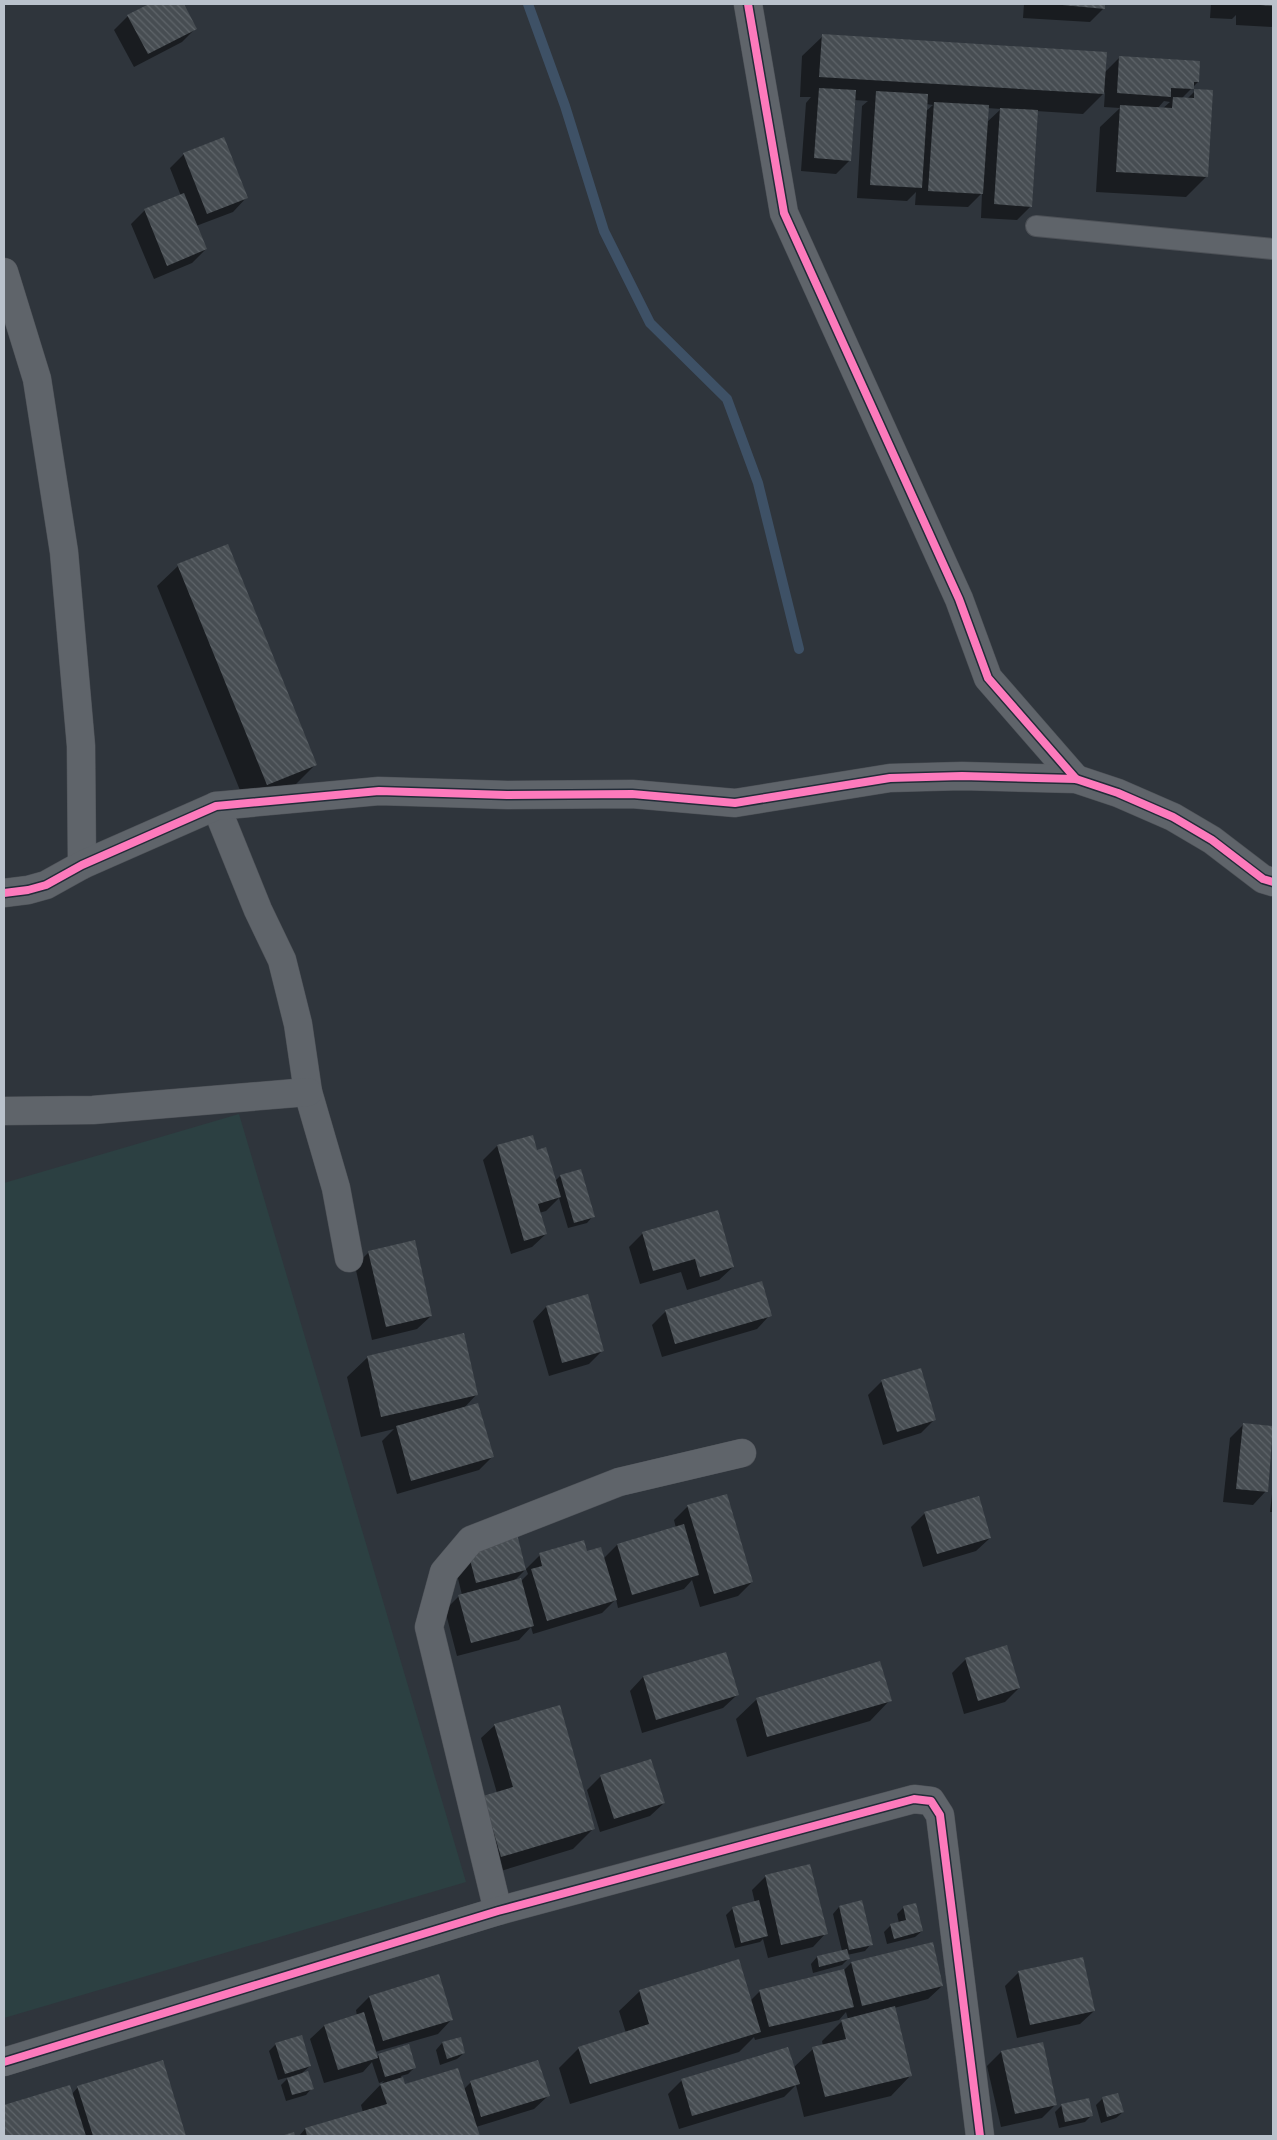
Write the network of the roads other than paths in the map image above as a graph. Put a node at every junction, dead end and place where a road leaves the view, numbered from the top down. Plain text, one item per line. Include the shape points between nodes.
1 (748, 4) edge
2 (1036, 226) dead end
3 (1273, 249) edge
4 (4, 272) edge
5 (1076, 779) junction
6 (216, 806) junction
7 (82, 865) junction
8 (1273, 882) edge
9 (4, 893) edge
10 (308, 1092) junction
11 (4, 1111) edge
12 (349, 1258) dead end
13 (742, 1453) dead end
14 (498, 1910) junction
15 (4, 2062) edge
16 (980, 2136) edge

1 - 5 street via 784,213 959,599 988,678
2 - 3 lane
4 - 7 street via 37,379 64,552 81,746
5 - 6 street via 890,778 735,803 632,794 379,791
5 - 8 street via 1173,817 1212,840 1263,879
6 - 7 street
6 - 10 street via 282,960 298,1024
7 - 9 street via 46,884
10 - 11 street via 93,1110
10 - 12 street via 336,1188
13 - 14 street via 619,1482 471,1540 444,1572 429,1627
14 - 15 street
14 - 16 street via 914,1800 931,1801 940,1815

